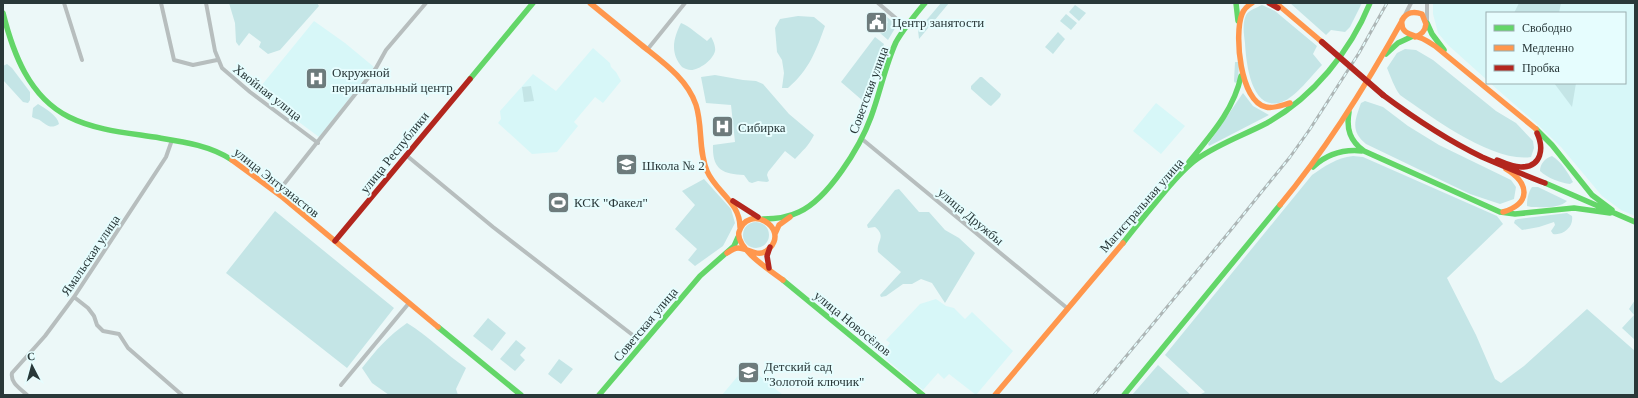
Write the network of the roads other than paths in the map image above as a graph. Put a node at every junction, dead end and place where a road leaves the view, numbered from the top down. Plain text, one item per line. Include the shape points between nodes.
1 (64, 3) edge
2 (161, 3) edge
3 (206, 3) edge
4 (426, 3) edge
5 (533, 3) edge
6 (590, 3) edge
7 (685, 3) edge
8 (878, 3) edge
9 (924, 3) edge
10 (1236, 3) edge
11 (1252, 3) edge
12 (1269, 3) edge
13 (1276, 3) edge
14 (1280, 3) edge
15 (1370, 3) edge
16 (1411, 3) edge
17 (1427, 3) edge
18 (1287, 12) junction
19 (3, 13) edge
20 (1403, 19) junction
21 (1427, 22) junction
22 (905, 26) junction
23 (1240, 35) junction
24 (1414, 36) junction
25 (647, 50) junction
26 (1449, 56) junction
27 (82, 60) dead end
28 (218, 60) junction
29 (1379, 62) junction
30 (1242, 68) junction
31 (1297, 100) junction
32 (1352, 106) junction
33 (1529, 122) junction
34 (862, 139) junction
35 (172, 140) junction
36 (318, 143) junction
37 (1365, 152) junction
38 (406, 155) junction
39 (1483, 156) junction
40 (1179, 175) junction
41 (1304, 176) junction
42 (277, 193) junction
43 (725, 195) junction
44 (1500, 212) junction
45 (795, 214) junction
46 (1618, 215) junction
47 (761, 218) junction
48 (1635, 222) edge
49 (740, 228) junction
50 (738, 236) junction
51 (774, 239) junction
52 (334, 241) junction
53 (771, 245) junction
54 (747, 251) junction
55 (727, 252) junction
56 (769, 268) junction
57 (74, 297) junction
58 (409, 303) junction
59 (1067, 308) junction
60 (643, 342) junction
61 (340, 385) dead end
62 (28, 395) edge
63 (182, 395) edge
64 (521, 395) edge
65 (599, 395) edge
66 (923, 395) edge
67 (995, 395) edge
68 (1124, 395) edge

1 - 27 street
2 - 28 street via 174,60 193,65
3 - 28 street, Хвойная улица
4 - 36 street via 386,50 376,68
5 - 38 main road, улица Республики
6 - 25 main road
7 - 25 street
8 - 22 street
9 - 22 main road, Советская улица
10 - 23 main road
11 - 23 main road via 1242,14
12 - 18 main road
13 - 18 main road
14 - 18 main road
15 - 31 main road, Магистральная улица via 1358,29 1338,58
16 - 20 street
17 - 21 street
18 - 39 main road, bridge via 1384,95 1430,128
19 - 35 main road, улица Энтузиастов via 10,43 21,68 38,92 56,110 93,126
20 - 21 main road via 1408,13 1416,12 1422,14
20 - 24 main road via 1404,30
20 - 29 main road
21 - 24 main road via 1424,32
21 - 26 main road via 1432,34
22 - 34 main road, Советская улица via 892,54
23 - 30 main road
24 - 26 main road via 1426,40
24 - 29 main road via 1393,47
25 - 43 main road via 677,75 694,99 705,164 712,181
26 - 33 main road
28 - 36 street, Хвойная улица via 230,76
29 - 32 main road
30 - 31 main road via 1246,87 1262,106 1272,109
30 - 40 main road via 1234,100
31 - 40 main road, Магистральная улица via 1270,120 1200,157
32 - 37 main road via 1348,120 1349,132 1354,143
32 - 41 main road
33 - 39 main road via 1542,142 1541,155 1535,163 1517,166
33 - 46 main road via 1552,145 1592,195
34 - 45 main road, Советская улица via 821,197
34 - 59 street, улица Дружбы
35 - 42 main road, улица Энтузиастов via 209,148 225,155
35 - 57 street, Ямальская улица via 166,157
36 - 42 street
37 - 41 main road via 1349,150 1331,155
37 - 44 main road
38 - 52 main road, улица Республики
38 - 60 street via 498,231
39 - 44 main road via 1512,173 1522,184 1523,195 1520,203 1511,210
39 - 46 main road
40 - 59 main road, Магистральная улица
41 - 68 main road
42 - 52 main road, улица Энтузиастов
43 - 47 main road
43 - 49 main road via 740,214
44 - 46 main road via 1522,214 1574,208
45 - 47 main road
45 - 51 main road via 779,225
46 - 48 main road
47 - 49 main road via 748,219
47 - 51 main road via 772,227
49 - 50 main road
50 - 54 main road
50 - 55 main road, Советская улица via 736,243
51 - 53 main road
52 - 58 main road, улица Энтузиастов
53 - 54 main road via 762,252
53 - 56 main road via 767,256
54 - 55 main road via 736,248
54 - 56 main road, улица Новосёлов
55 - 60 main road, Советская улица via 702,274
56 - 66 main road, улица Новосёлов
57 - 62 street, Ямальская улица via 45,336 12,373 13,382
57 - 63 street via 88,308 103,331 118,334 132,351
58 - 61 street
58 - 64 main road, улица Энтузиастов
59 - 67 main road, Магистральная улица
60 - 65 main road, Советская улица

